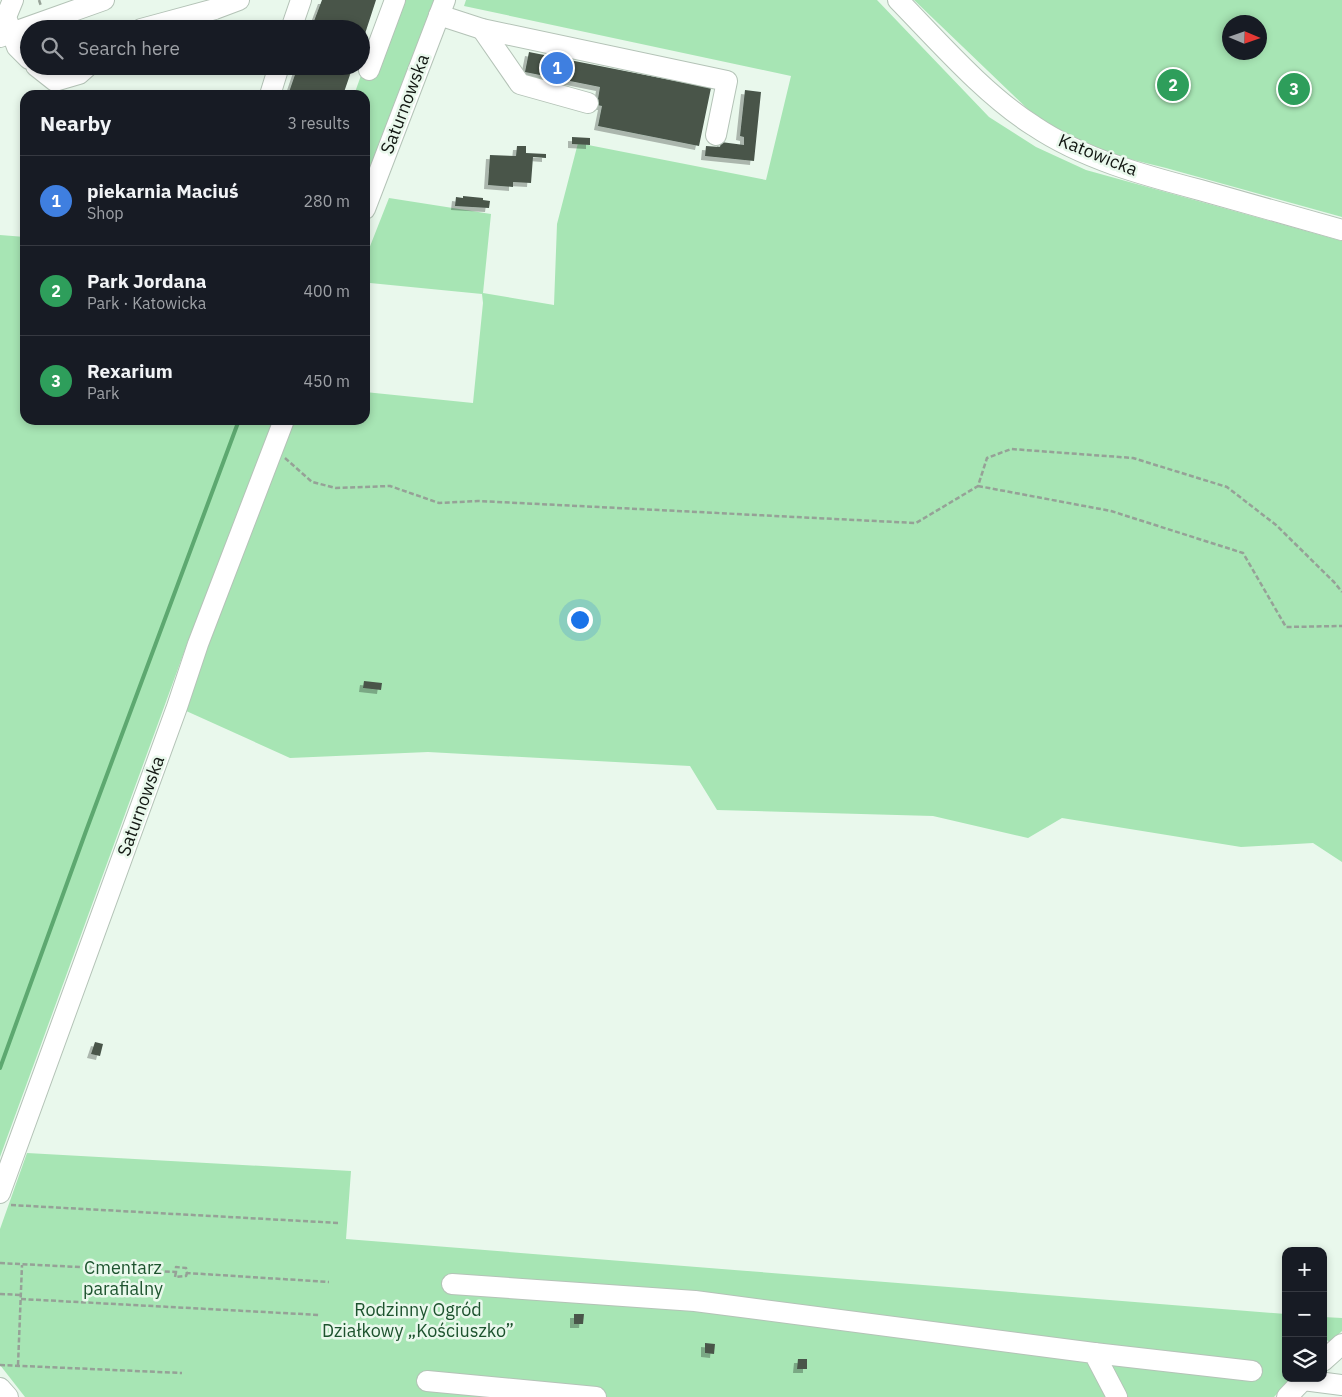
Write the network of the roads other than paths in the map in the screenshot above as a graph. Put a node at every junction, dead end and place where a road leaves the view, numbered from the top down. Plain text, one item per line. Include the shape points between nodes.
1 (104, 0) edge
2 (239, 0) edge
3 (301, 0) edge
4 (394, 0) edge
5 (898, 0) edge
6 (442, 8) edge
7 (6, 20) edge
8 (174, 20) edge
9 (294, 20) edge
10 (482, 28) junction
11 (20, 51) edge
12 (370, 67) edge
13 (47, 75) edge
14 (76, 75) edge
15 (276, 75) edge
16 (272, 90) edge
17 (588, 102) dead end
18 (716, 135) dead end
19 (370, 196) edge
20 (1342, 230) edge
21 (282, 425) edge
22 (4, 1199) edge
23 (452, 1284) dead end
24 (1342, 1344) edge
25 (1094, 1353) junction
26 (1327, 1357) edge
27 (1252, 1371) dead end
28 (427, 1381) dead end
29 (1301, 1382) edge
30 (1323, 1382) edge
31 (1342, 1385) edge
32 (0, 1388) edge
33 (8, 1397) edge
34 (596, 1397) edge
35 (1117, 1397) edge
36 (1287, 1397) edge

1 - 7 street
2 - 8 street
3 - 9 street
4 - 12 street
5 - 20 street, Katowicka via 1008,108 1065,143 1095,158 1162,180
6 - 10 street
6 - 19 street, Saturnowska
7 - 11 street
10 - 17 street via 520,84
10 - 18 street via 727,81
13 - 14 street via 55,81
15 - 16 street
21 - 22 street, Saturnowska via 198,644
23 - 25 street via 695,1301
24 - 26 street
25 - 27 street
25 - 35 street
28 - 34 street
29 - 36 street
30 - 31 street
32 - 33 street

